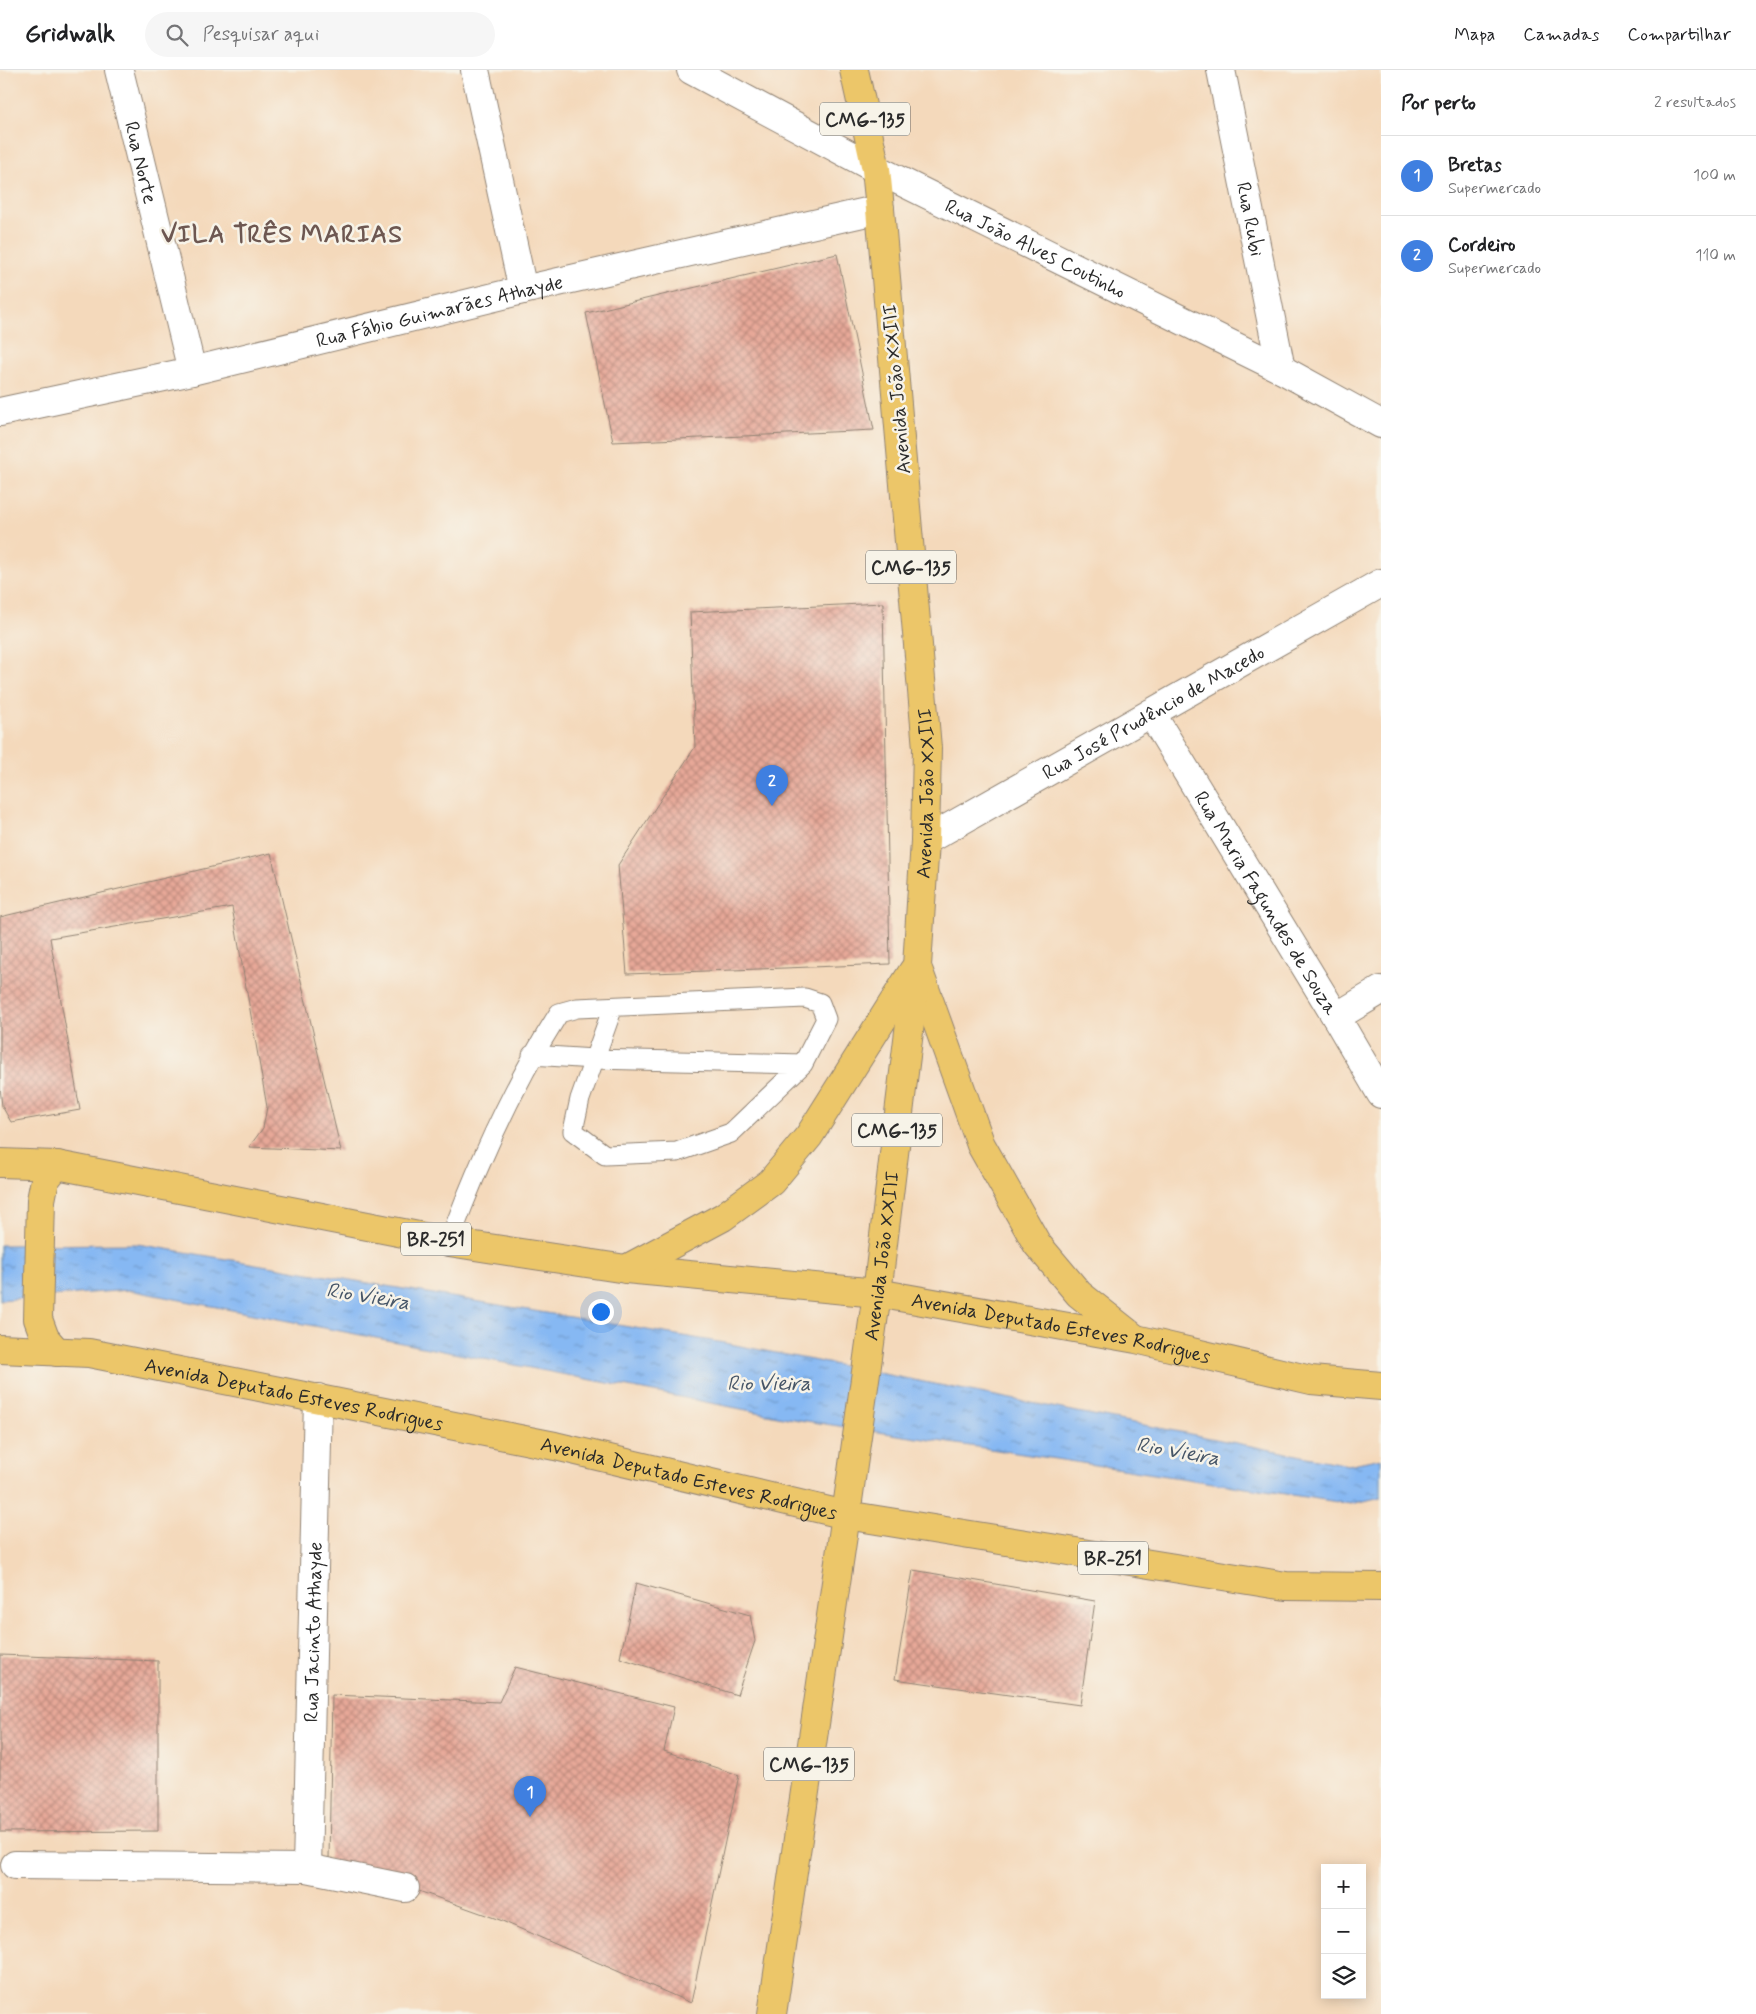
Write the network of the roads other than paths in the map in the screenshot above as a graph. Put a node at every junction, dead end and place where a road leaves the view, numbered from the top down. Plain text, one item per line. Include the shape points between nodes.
1 (119, 70) edge
2 (475, 70) edge
3 (691, 70) edge
4 (854, 70) edge
5 (1221, 70) edge
6 (876, 169) junction
7 (880, 209) junction
8 (523, 290) junction
9 (1281, 369) junction
10 (192, 371) junction
11 (0, 412) edge
12 (1381, 424) edge
13 (1381, 583) edge
14 (1151, 713) junction
15 (925, 841) junction
16 (917, 966) junction
17 (1381, 990) edge
18 (613, 1007) junction
19 (1336, 1016) junction
20 (532, 1055) junction
21 (594, 1059) junction
22 (802, 1064) junction
23 (1381, 1094) edge
24 (0, 1163) edge
25 (57, 1164) junction
26 (449, 1242) junction
27 (626, 1269) junction
28 (877, 1293) junction
29 (1136, 1339) junction
30 (0, 1349) edge
31 (57, 1352) junction
32 (1381, 1386) edge
33 (318, 1398) junction
34 (846, 1515) junction
35 (1381, 1587) edge
36 (15, 1865) dead end
37 (307, 1868) junction
38 (405, 1888) dead end
39 (772, 2014) edge

1 - 10 street, Rua Norte
2 - 8 street
3 - 6 street, Rua João Alves Coutinho
4 - 6 main road, Avenida João XXIII / CMG-135
5 - 9 street, Rua Rubi
6 - 7 main road, Avenida João XXIII / CMG-135
6 - 9 street, Rua João Alves Coutinho
7 - 8 street, Rua Fábio Guimarães Athayde
7 - 15 main road, Avenida João XXIII / CMG-135 via 927,748
8 - 10 street, Rua Fábio Guimarães Athayde
9 - 12 street, Rua João Alves Coutinho
10 - 11 street, Rua Fábio Guimarães Athayde
13 - 14 street, Rua José Prudêncio de Macedo
14 - 15 street, Rua José Prudêncio de Macedo
14 - 19 street, Rua Maria Fagundes de Souza
15 - 16 main road, Avenida João XXIII / CMG-135
16 - 27 main road via 808,1136 771,1182 723,1217
16 - 28 main road, Avenida João XXIII / CMG-135
16 - 29 main road via 980,1144 1037,1244 1079,1294
17 - 19 street
18 - 20 lane via 577,1008 559,1013
18 - 21 lane
18 - 22 lane via 805,998 820,1003 826,1019
19 - 23 street, Rua Maria Fagundes de Souza
20 - 21 lane
20 - 26 lane via 471,1181
21 - 22 lane
21 - 22 lane via 573,1131 605,1155 677,1152 731,1133
24 - 25 main road, Avenida Deputado Esteves Rodrigues / BR-251
25 - 26 main road, Avenida Deputado Esteves Rodrigues / BR-251
25 - 31 main road via 45,1180 41,1200 38,1319 45,1338
26 - 27 main road, Avenida Deputado Esteves Rodrigues / BR-251
27 - 28 main road, Avenida Deputado Esteves Rodrigues / BR-251
28 - 29 main road, Avenida Deputado Esteves Rodrigues / BR-251
28 - 34 main road, Avenida João XXIII / CMG-135
29 - 32 main road, Avenida Deputado Esteves Rodrigues / BR-251 via 1310,1380
30 - 31 main road, Avenida Deputado Esteves Rodrigues / BR-251
31 - 33 main road, Avenida Deputado Esteves Rodrigues / BR-251 via 90,1353
33 - 34 main road, Avenida Deputado Esteves Rodrigues / BR-251 via 556,1446
33 - 37 street, Rua Jacinto Athayde
34 - 35 main road, Avenida Deputado Esteves Rodrigues / BR-251 via 1286,1586
34 - 39 main road, CMG-135
36 - 37 street
37 - 38 street

